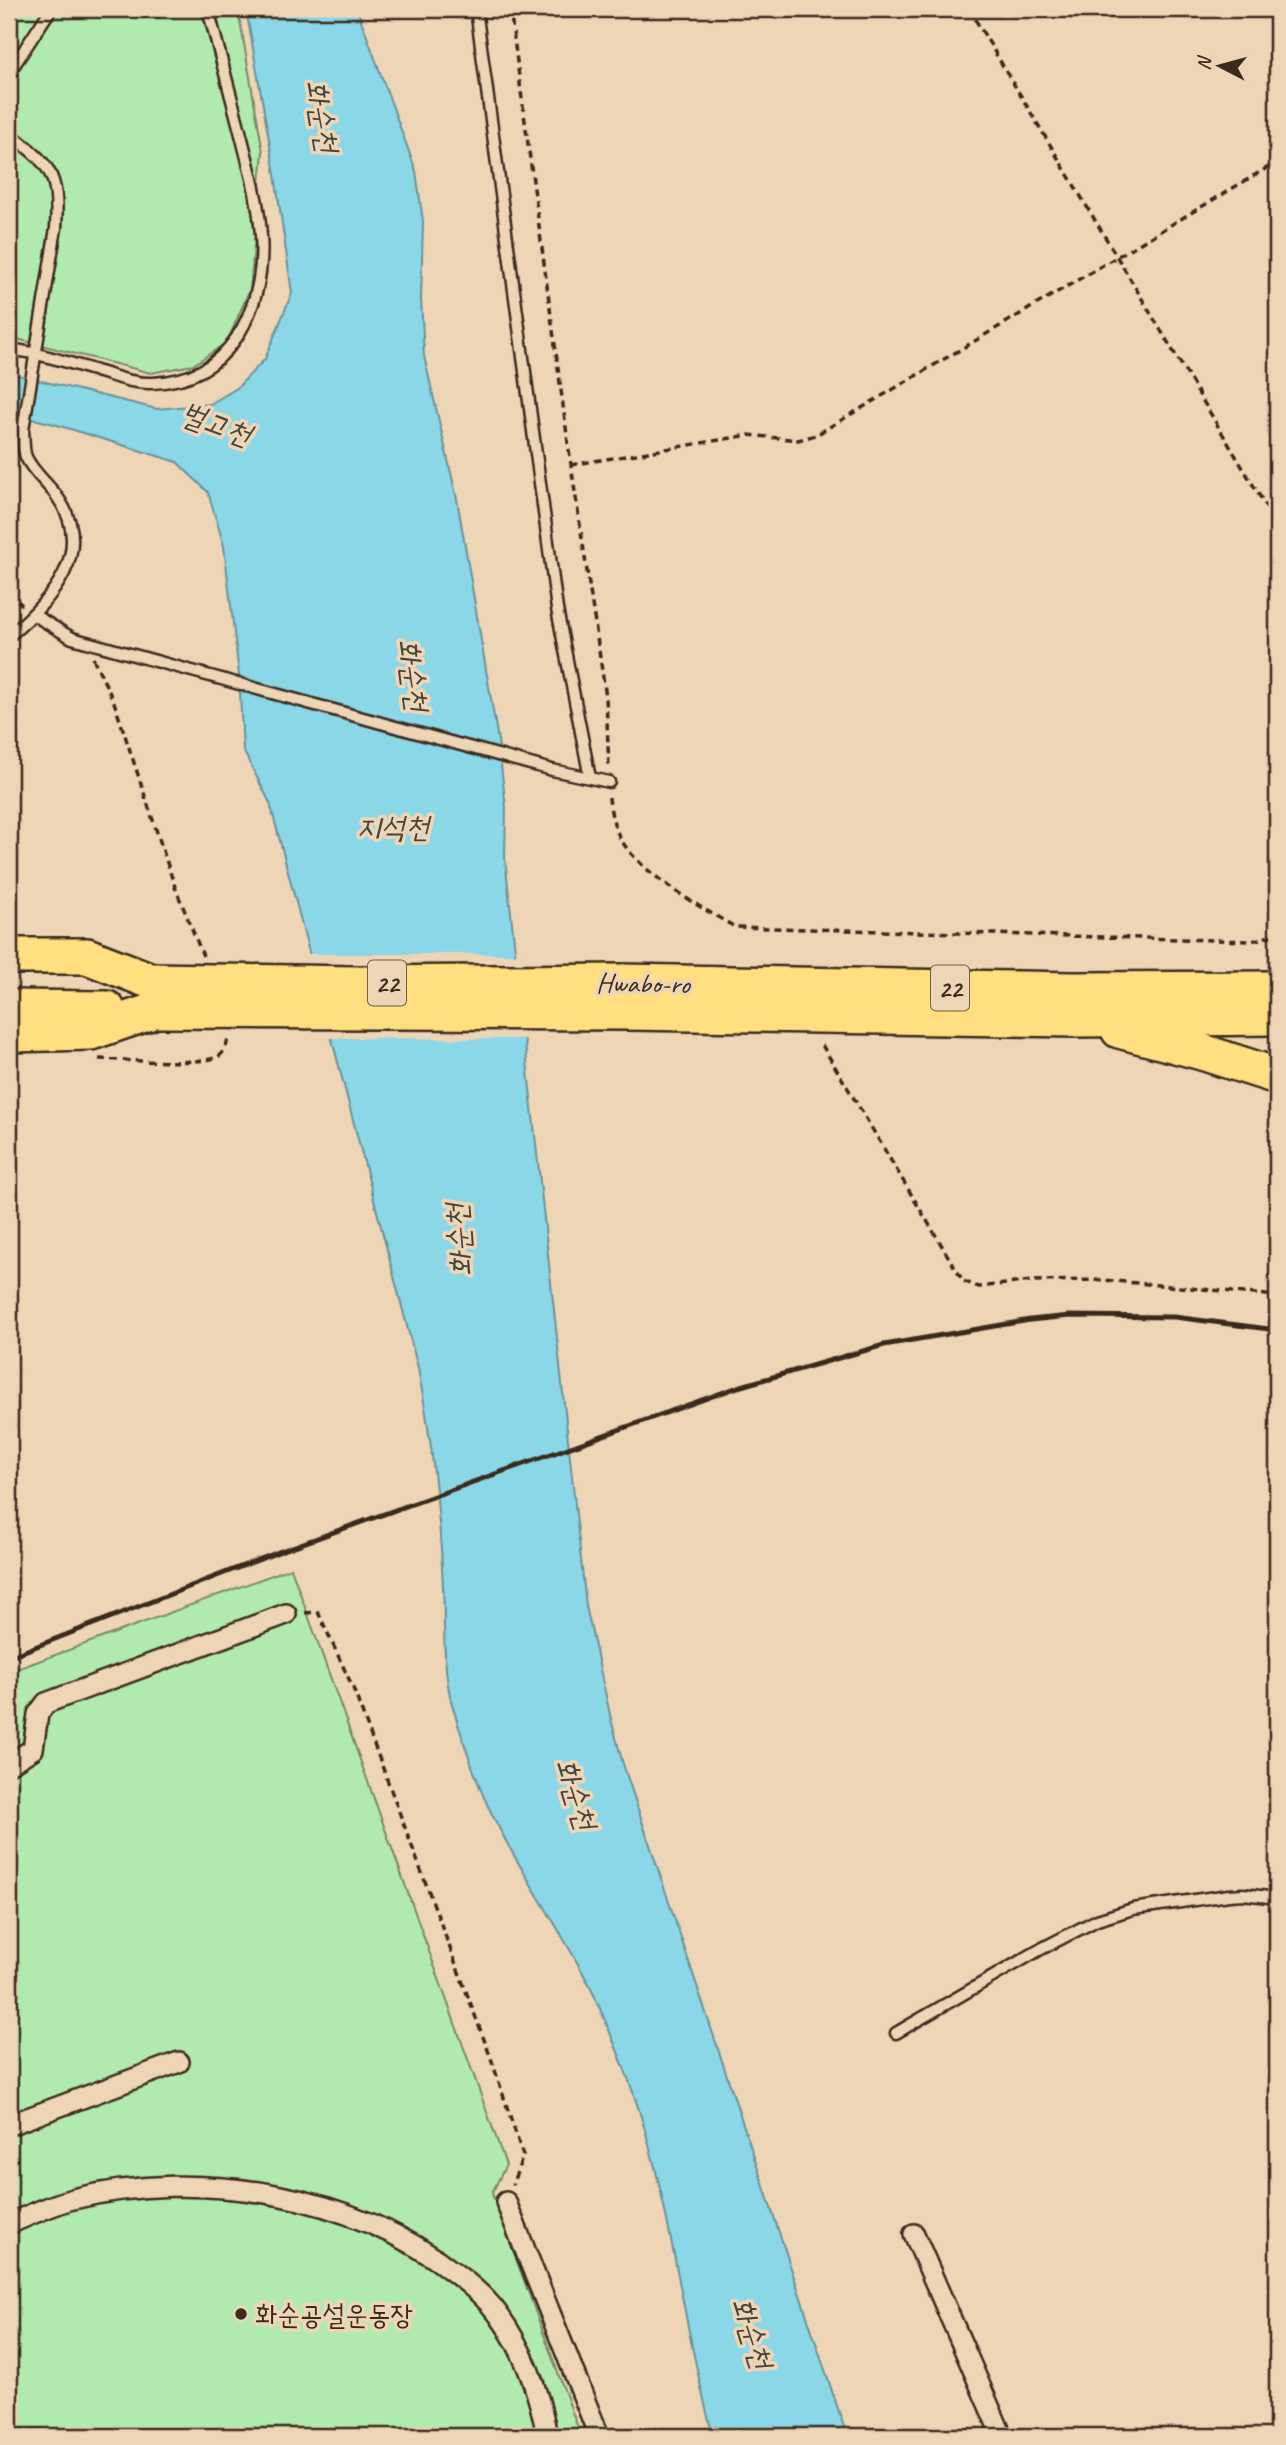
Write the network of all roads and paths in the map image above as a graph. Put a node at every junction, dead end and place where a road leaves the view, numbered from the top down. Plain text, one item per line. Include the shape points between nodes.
1 (51, 9) edge
2 (208, 9) edge
3 (476, 9) edge
4 (510, 9) edge
5 (969, 9) edge
6 (9, 73) edge
7 (9, 133) edge
8 (1277, 162) edge
9 (1118, 257) junction
10 (9, 349) edge
11 (33, 358) junction
12 (571, 465) junction
13 (1277, 525) edge
14 (34, 615) junction
15 (9, 636) edge
16 (84, 641) junction
17 (590, 778) junction
18 (609, 782) junction
19 (1277, 934) edge
20 (9, 956) edge
21 (205, 960) dead end
22 (9, 979) edge
23 (1277, 989) edge
24 (153, 995) junction
25 (625, 997) junction
26 (9, 1008) edge
27 (1277, 1017) edge
28 (1076, 1019) junction
29 (227, 1027) dead end
30 (9, 1034) edge
31 (822, 1045) dead end
32 (94, 1059) dead end
33 (1277, 1076) edge
34 (1277, 1296) edge
35 (286, 1614) joint
36 (9, 1764) edge
37 (1277, 1898) edge
38 (896, 2033) dead end
39 (179, 2062) dead end
40 (9, 2125) edge
41 (506, 2202) joint
42 (9, 2224) edge
43 (914, 2234) dead end
44 (547, 2436) edge
45 (599, 2436) edge
46 (1002, 2436) edge

1 - 6 lane
2 - 11 lane via 260,211 259,286 247,320 232,344 203,372 168,382 134,382
3 - 17 lane via 557,609
4 - 12 path
5 - 9 path
7 - 11 lane via 41,158 52,174 58,198 57,228
8 - 9 path
9 - 12 path via 816,435 798,440 749,435
9 - 13 path
10 - 11 lane
11 - 14 lane via 23,421 25,457 58,498 72,526 71,554 61,582
12 - 18 path via 608,717
14 - 15 lane
14 - 16 lane
16 - 17 lane
16 - 21 path via 114,702
17 - 18 lane
18 - 19 path via 616,828 630,851 693,903 735,927 1252,941
20 - 24 highway via 87,956
22 - 24 highway, Hwabo-ro / 22
23 - 25 highway, Hwabo-ro / 22
24 - 25 highway, Hwabo-ro / 22, bridge
24 - 26 highway, Hwabo-ro / 22
24 - 30 highway via 92,1032
25 - 28 highway, Hwabo-ro / 22
27 - 28 highway, Hwabo-ro / 22
28 - 33 highway, 22
29 - 32 path via 227,1047 214,1059
31 - 34 path via 963,1281 979,1287 1104,1280
35 - 36 street via 46,1703 38,1714 33,1749
35 - 41 path via 318,1612 358,1701 523,2156
37 - 38 lane via 1229,1895 1117,1913 1072,1931
39 - 40 street
41 - 45 street
42 - 44 street via 72,2199 181,2187 278,2196 381,2227 431,2253 498,2313 534,2380
43 - 46 street

